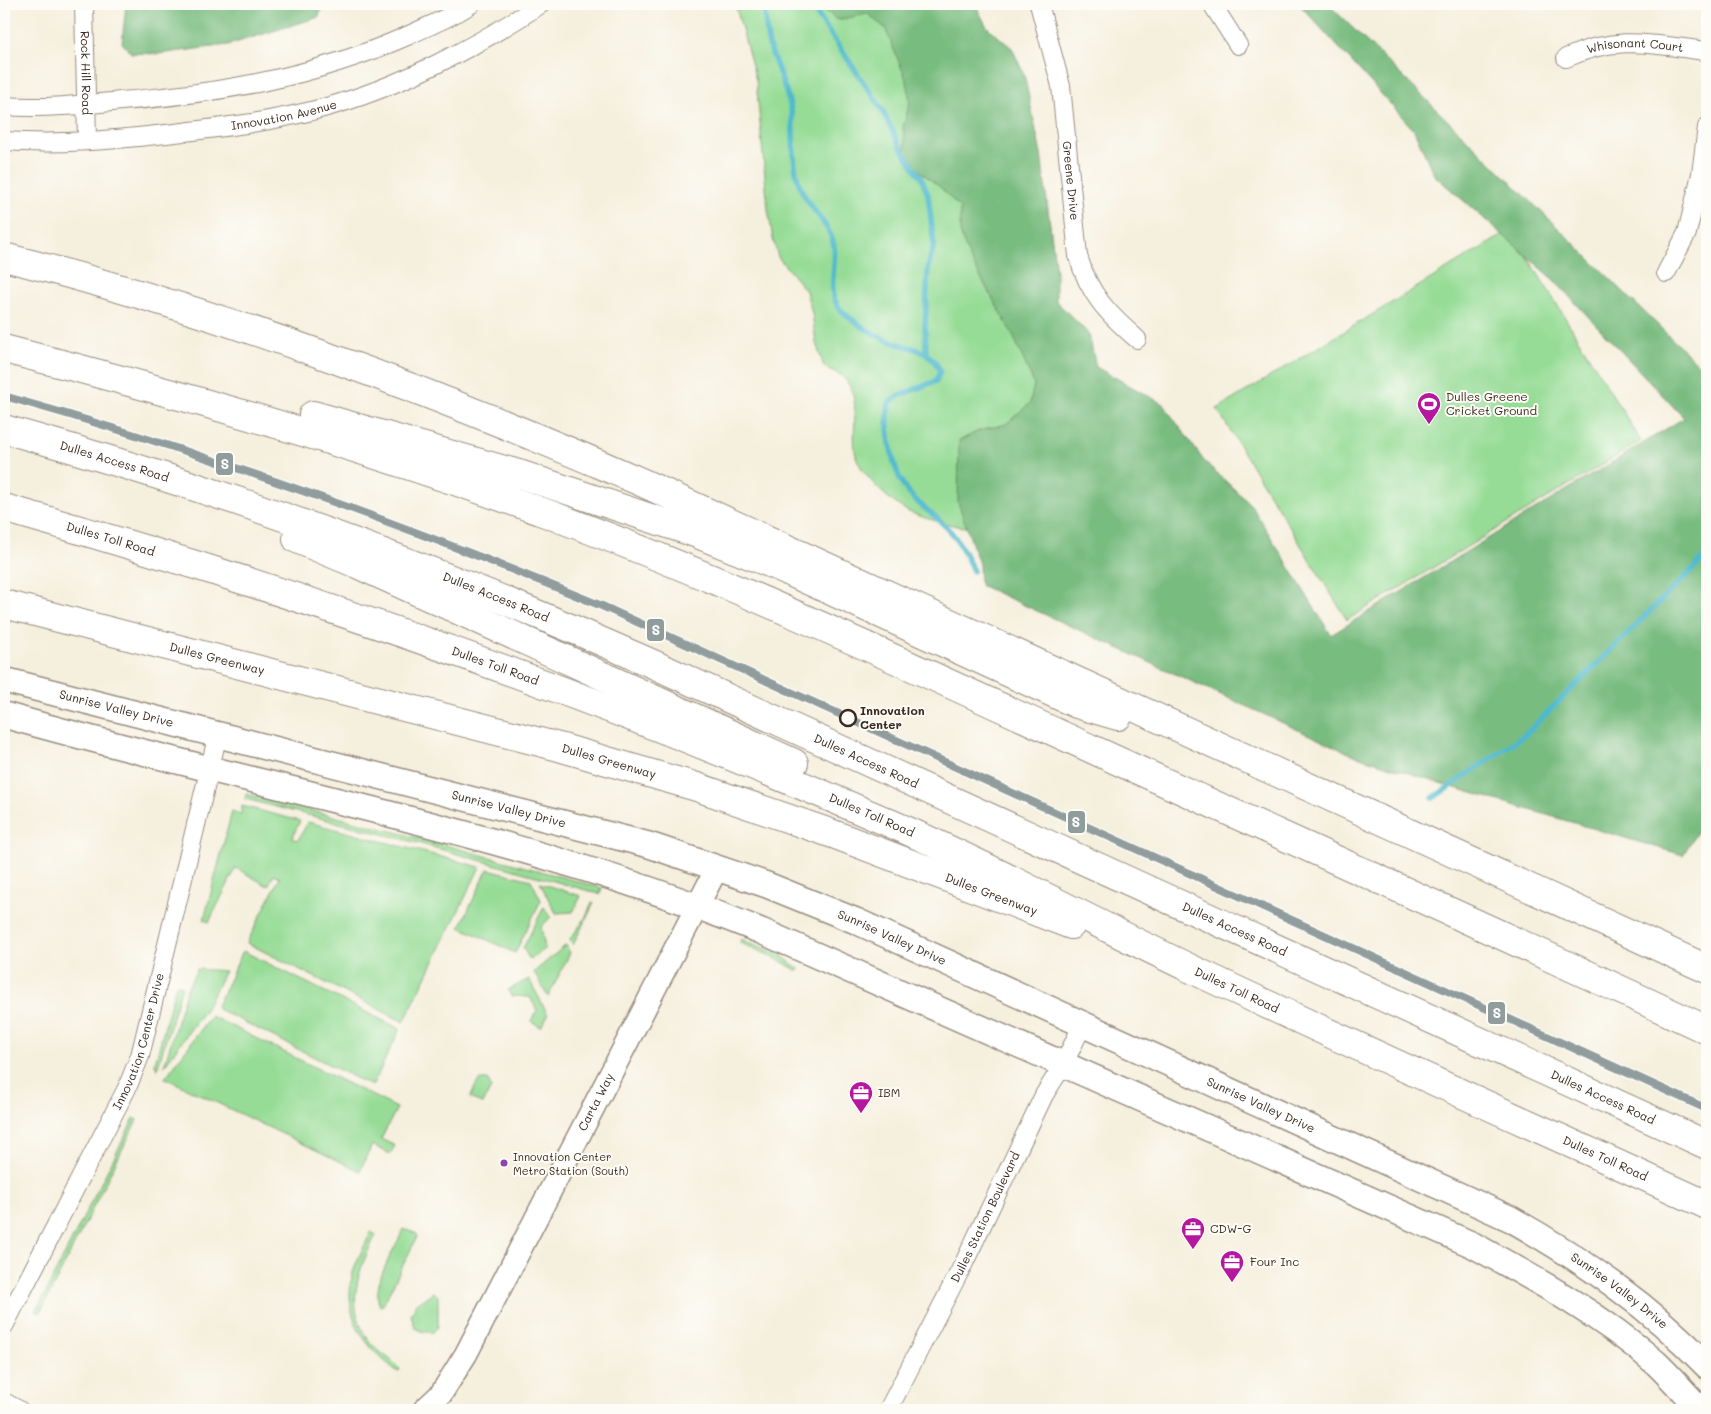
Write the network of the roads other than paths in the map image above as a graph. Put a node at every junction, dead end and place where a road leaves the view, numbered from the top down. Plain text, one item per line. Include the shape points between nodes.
1 (84, 4) edge
2 (471, 4) edge
3 (541, 4) edge
4 (1039, 4) edge
5 (1212, 4) edge
6 (1238, 45) dead end
7 (1707, 51) edge
8 (1566, 58) dead end
9 (85, 104) junction
10 (4, 106) edge
11 (1707, 127) edge
12 (4, 141) edge
13 (87, 141) junction
14 (4, 253) edge
15 (4, 257) edge
16 (32, 264) junction
17 (1666, 274) dead end
18 (4, 339) edge
19 (1138, 339) dead end
20 (4, 349) edge
21 (4, 429) edge
22 (100, 457) junction
23 (4, 508) edge
24 (4, 604) edge
25 (4, 680) edge
26 (4, 714) edge
27 (218, 734) junction
28 (1227, 750) junction
29 (209, 768) junction
30 (981, 863) junction
31 (718, 868) junction
32 (699, 906) junction
33 (1707, 969) edge
34 (1198, 972) junction
35 (1082, 1024) junction
36 (1707, 1030) edge
37 (1063, 1065) junction
38 (1707, 1145) edge
39 (1707, 1204) edge
40 (4, 1326) edge
41 (1707, 1366) edge
42 (4, 1402) edge
43 (19, 1410) edge
44 (424, 1410) edge
45 (888, 1410) edge
46 (1701, 1410) edge

1 - 9 street, Rock Hill Road
2 - 9 street via 375,50 280,80 223,91
3 - 13 street, Innovation Avenue via 453,56 324,108 211,129
4 - 19 street, Greene Drive via 1061,86 1084,278 1098,301
5 - 6 street
7 - 8 street, Whisonant Court via 1612,42 1588,47
9 - 10 street
9 - 13 street, Rock Hill Road
11 - 17 street via 1701,174 1687,233
12 - 13 street, Innovation Avenue
14 - 16 highway
15 - 16 highway
16 - 28 highway via 240,326 458,405 641,482
18 - 28 highway via 62,346 581,493 777,566 1077,704
20 - 36 highway via 142,384 352,446 622,542 819,624
21 - 22 highway, Dulles Access Road
22 - 30 highway via 228,514 356,564 883,803
22 - 38 highway, Dulles Access Road via 321,529 589,636
23 - 30 highway, Dulles Toll Road via 288,594 488,662 742,761
24 - 34 highway, Dulles Greenway via 558,747 697,787 833,834
25 - 27 main road, Sunrise Valley Drive
26 - 29 main road
27 - 29 street, Innovation Center Drive
27 - 31 main road, Sunrise Valley Drive via 649,845
28 - 33 highway
29 - 32 main road via 533,852
29 - 40 street, Innovation Center Drive via 140,1056
30 - 34 highway, Dulles Toll Road
31 - 32 street, Carta Way
31 - 35 main road, Sunrise Valley Drive via 856,921
32 - 37 main road
32 - 44 street, Carta Way via 466,1354 442,1394
34 - 39 highway, Dulles Toll Road
35 - 37 street, Dulles Station Boulevard
35 - 41 main road, Sunrise Valley Drive via 1512,1219 1608,1279 1683,1341
37 - 45 street, Dulles Station Boulevard via 1044,1095 964,1263
37 - 46 main road via 1473,1246 1552,1288 1656,1364
42 - 43 street

